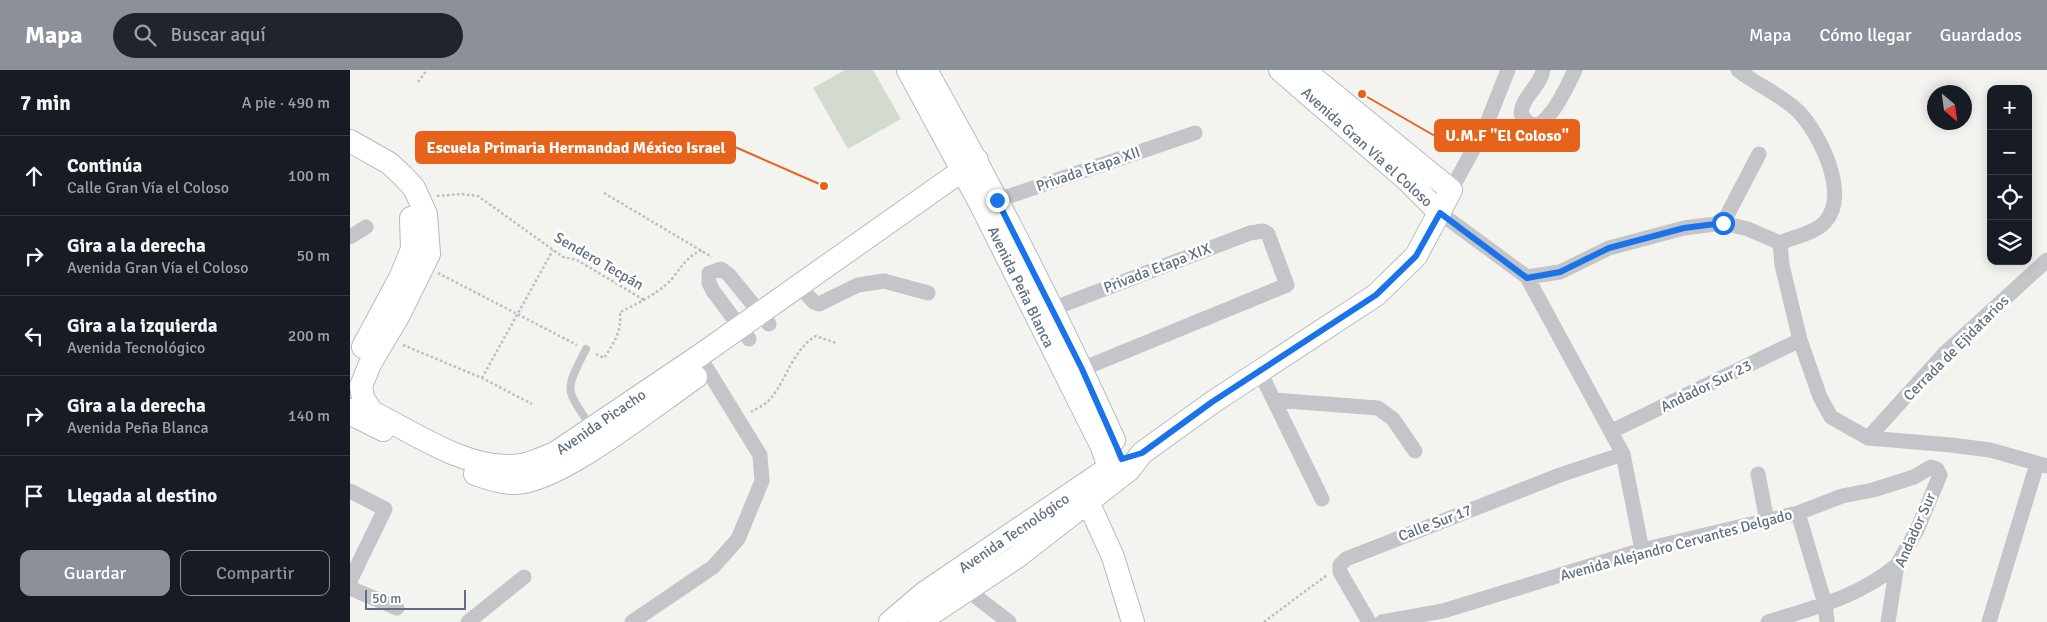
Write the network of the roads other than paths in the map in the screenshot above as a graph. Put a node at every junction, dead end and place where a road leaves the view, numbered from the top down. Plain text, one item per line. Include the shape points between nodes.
1 (908, 70) edge
2 (926, 70) edge
3 (1280, 70) edge
4 (1304, 70) edge
5 (1508, 70) edge
6 (1543, 70) edge
7 (1575, 70) edge
8 (1738, 70) edge
9 (1541, 126) junction
10 (1194, 134) dead end
11 (1514, 139) dead end
12 (350, 141) edge
13 (1759, 154) dead end
14 (350, 158) edge
15 (972, 172) junction
16 (1450, 190) junction
17 (989, 203) junction
18 (1440, 213) junction
19 (1723, 223) junction
20 (366, 227) dead end
21 (350, 237) edge
22 (1780, 243) junction
23 (2047, 260) edge
24 (1527, 278) junction
25 (928, 293) dead end
26 (808, 296) junction
27 (1052, 309) junction
28 (765, 318) junction
29 (745, 333) junction
30 (1800, 340) junction
31 (586, 349) road end
32 (704, 362) junction
33 (359, 366) edge
34 (1082, 369) junction
35 (1260, 372) junction
36 (1274, 400) junction
37 (350, 410) edge
38 (591, 428) junction
39 (1612, 431) junction
40 (1868, 438) junction
41 (1415, 451) dead end
42 (1623, 454) junction
43 (1124, 465) junction
44 (2042, 465) edge
45 (1937, 469) joint
46 (1758, 474) dead end
47 (350, 491) edge
48 (1322, 499) dead end
49 (1088, 502) junction
50 (1798, 512) junction
51 (1767, 521) junction
52 (1642, 550) junction
53 (1897, 565) junction
54 (524, 577) dead end
55 (350, 581) edge
56 (350, 588) edge
57 (966, 590) junction
58 (1825, 604) junction
59 (397, 608) dead end
60 (468, 622) edge
61 (632, 622) edge
62 (890, 622) edge
63 (919, 622) edge
64 (1009, 622) edge
65 (1133, 622) edge
66 (1369, 622) edge
67 (1382, 622) edge
68 (1768, 622) edge
69 (1827, 622) edge
70 (1888, 622) edge
71 (1989, 622) edge

1 - 15 main road, Avenida Peña Blanca
2 - 15 main road, Avenida Peña Blanca
3 - 18 main road, Avenida Gran Vía el Coloso via 1408,181
4 - 16 main road, Avenida Gran Vía el Coloso
5 - 16 street via 1485,128
6 - 9 street via 1542,78 1521,104 1521,114 1528,123
7 - 9 street
8 - 22 street via 1799,112 1826,155 1833,179 1835,201 1824,224
9 - 11 street
10 - 17 street, Privada Etapa XII
12 - 33 main road, Avenida Picacho via 389,163 414,188 426,214 429,254 385,337
13 - 19 street
14 - 33 main road, Avenida Picacho via 388,177 405,200 411,215 412,250
15 - 17 main road, Avenida Peña Blanca
15 - 26 main road, Avenida Picacho via 930,208
15 - 28 main road, Avenida Picacho
16 - 18 main road, Avenida Tecnológico
17 - 27 main road, Avenida Peña Blanca
17 - 43 main road, Avenida Peña Blanca via 1102,448
18 - 24 street, Avenida Gran Vía el Coloso
18 - 35 main road, Avenida Tecnológico via 1416,256 1376,295
19 - 22 street via 1748,229
19 - 24 street via 1684,228 1609,248 1560,272
20 - 21 street
22 - 30 street
23 - 40 street, Cerrada de Ejidatarios via 1946,353
24 - 39 street, Avenida Gran Vía el Coloso
25 - 26 street via 884,281 858,285 820,304
26 - 28 main road, Avenida Picacho
27 - 34 main road, Avenida Peña Blanca
27 - 34 street, Privada Etapa XIX via 1250,233 1263,231 1268,234 1287,285
28 - 29 main road, Avenida Picacho
28 - 29 street via 729,275 720,269 709,273 709,282
29 - 32 main road, Avenida Picacho
30 - 39 street, Andador Sur 23
30 - 40 street via 1831,417
31 - 38 lane via 570,381 570,394
32 - 37 main road, Avenida Picacho via 563,467 516,483 493,480 456,467 357,417
32 - 38 main road, Avenida Picacho
32 - 61 street via 760,455 762,481 738,539 713,567
33 - 38 main road, Avenida Picacho via 363,398 372,412 468,460 492,466 532,462 555,453
34 - 43 main road, Avenida Peña Blanca
35 - 36 street
35 - 43 main road, Avenida Tecnológico
36 - 41 street via 1378,408 1393,419
36 - 48 street
39 - 42 street, Avenida Gran Vía el Coloso
40 - 44 street via 1990,450
42 - 52 street, Avenida Gran Vía el Coloso
42 - 66 street, Calle Sur 17 via 1560,475 1346,559 1340,565 1340,572
43 - 49 main road, Avenida Tecnológico
43 - 62 main road, Avenida Tecnológico via 924,593
44 - 71 street
45 - 50 street, Avenida Alejandro Cervantes Delgado via 1931,467 1914,477 1842,496
45 - 53 street, Andador Sur via 1940,475 1917,530
46 - 51 street
47 - 55 street via 385,509
49 - 57 main road, Avenida Tecnológico via 1018,557
49 - 65 main road via 1104,535
50 - 51 street, Avenida Alejandro Cervantes Delgado
50 - 58 street
51 - 52 street, Avenida Alejandro Cervantes Delgado
52 - 67 street, Avenida Alejandro Cervantes Delgado via 1443,610
53 - 58 street via 1850,596
53 - 70 street, Andador Sur
54 - 60 street
56 - 59 street
57 - 63 main road, Avenida Tecnológico
57 - 64 street
58 - 68 street
58 - 69 street

